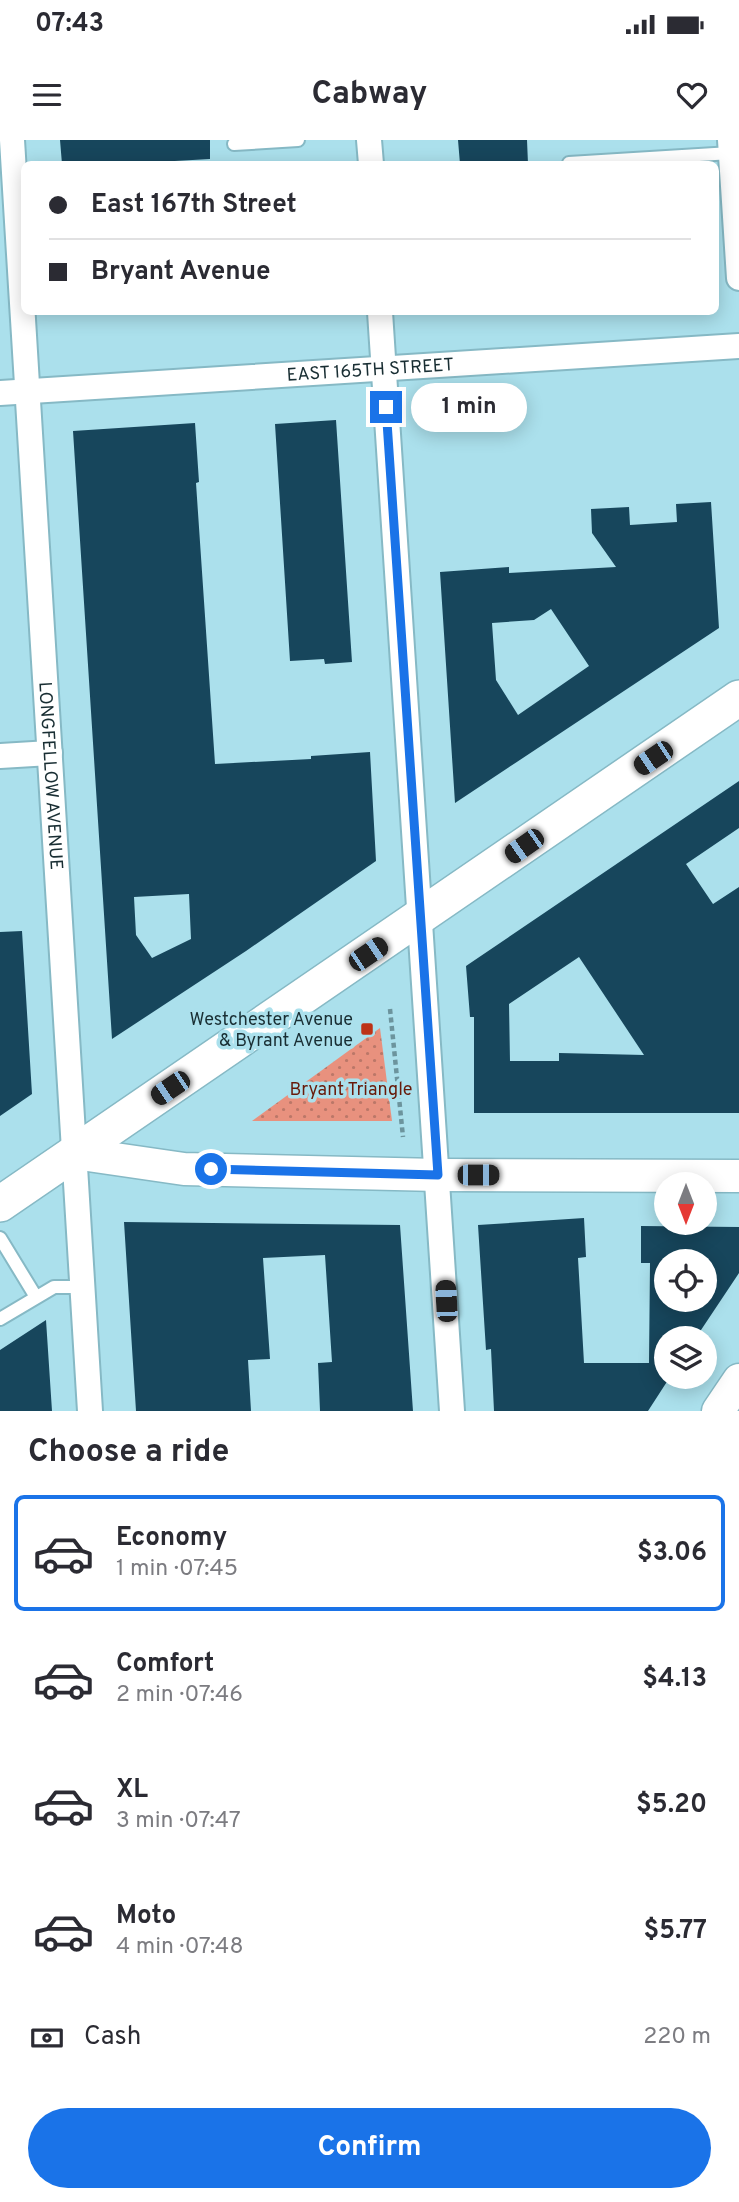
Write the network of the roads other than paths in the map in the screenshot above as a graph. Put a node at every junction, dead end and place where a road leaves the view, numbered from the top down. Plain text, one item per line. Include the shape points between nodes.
1 (12, 140) edge
2 (298, 140) edge
3 (369, 140) edge
4 (234, 144) dead end
5 (730, 147) edge
6 (371, 161) edge
7 (589, 161) edge
8 (739, 278) edge
9 (21, 281) edge
10 (23, 315) edge
11 (380, 315) edge
12 (739, 346) edge
13 (384, 368) junction
14 (28, 391) junction
15 (0, 393) edge
16 (739, 698) edge
17 (50, 753) junction
18 (0, 755) edge
19 (420, 919) junction
20 (74, 1153) junction
21 (438, 1175) junction
22 (739, 1176) edge
23 (0, 1203) edge
24 (0, 1238) edge
25 (82, 1287) junction
26 (36, 1297) junction
27 (0, 1319) edge
28 (739, 1380) edge
29 (90, 1411) edge
30 (453, 1411) edge
31 (718, 1411) edge

1 - 9 street, LONGFELLOW AVENUE
2 - 4 lane
3 - 6 street
5 - 7 lane
5 - 8 street
10 - 14 street, LONGFELLOW AVENUE
11 - 13 street
12 - 13 street, EAST 165TH STREET
13 - 14 street, EAST 165TH STREET
13 - 19 street
14 - 15 street, EAST 165TH STREET
14 - 17 street, LONGFELLOW AVENUE
16 - 19 main road
17 - 18 street
17 - 20 street, LONGFELLOW AVENUE
19 - 20 main road
19 - 21 street
20 - 21 street via 184,1169
20 - 23 main road
20 - 25 street, LONGFELLOW AVENUE
21 - 22 street
21 - 30 street
24 - 26 lane
25 - 26 lane via 54,1287
25 - 29 street, LONGFELLOW AVENUE
26 - 27 lane
28 - 31 street

